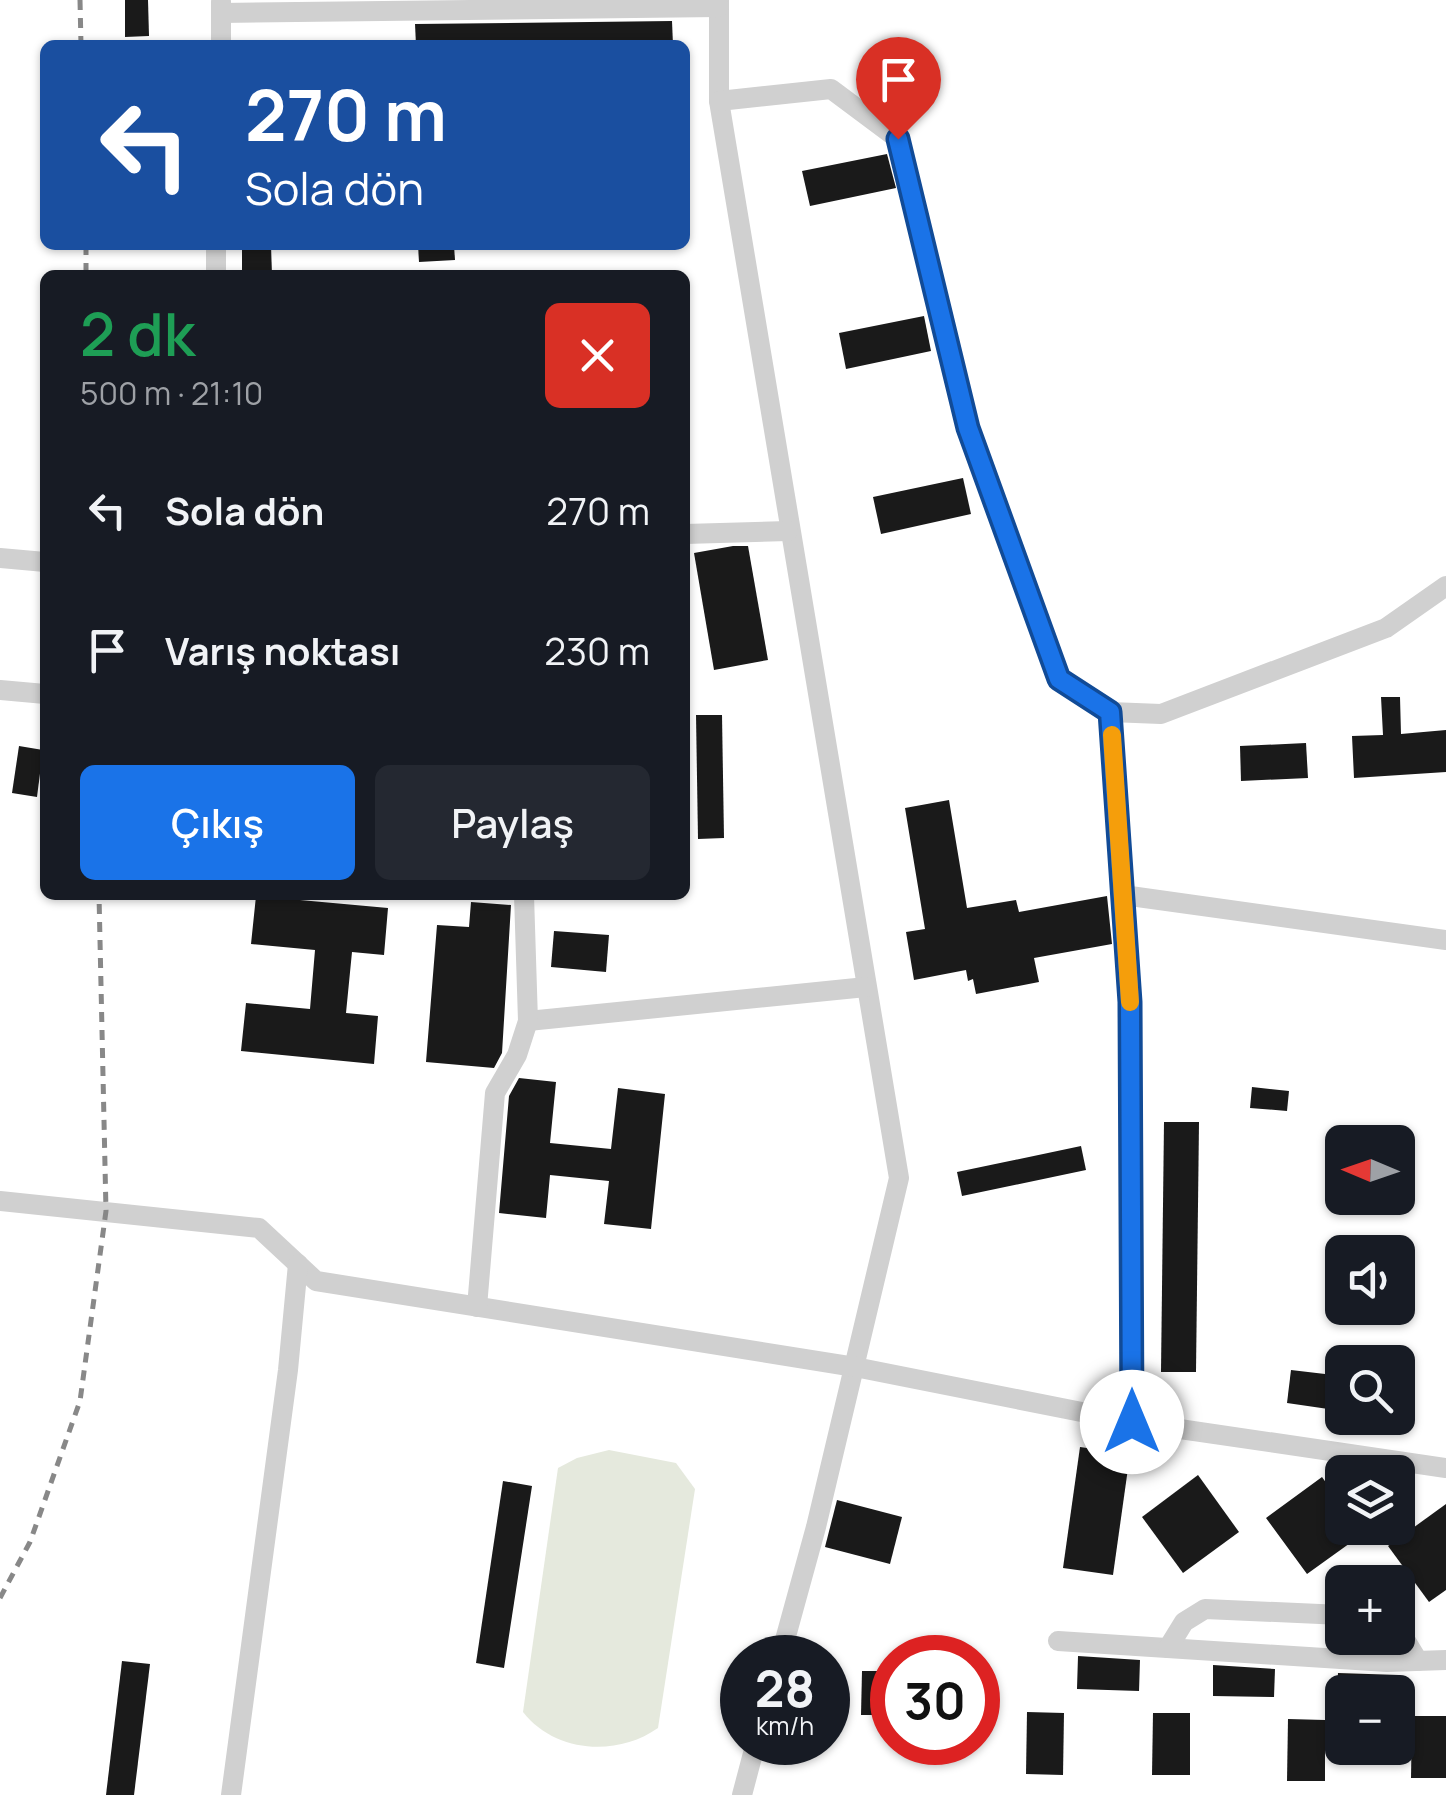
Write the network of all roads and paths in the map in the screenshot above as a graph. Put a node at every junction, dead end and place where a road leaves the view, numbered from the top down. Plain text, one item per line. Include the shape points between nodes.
1 (719, 4) edge
2 (221, 6) edge
3 (220, 40) edge
4 (719, 101) junction
5 (788, 530) junction
6 (690, 534) edge
7 (0, 558) edge
8 (40, 562) edge
9 (1446, 586) edge
10 (0, 690) edge
11 (40, 694) edge
12 (1110, 712) junction
13 (1123, 896) junction
14 (524, 900) edge
15 (1446, 940) edge
16 (866, 988) junction
17 (528, 1021) junction
18 (0, 1201) edge
19 (298, 1264) junction
20 (477, 1307) junction
21 (855, 1367) junction
22 (1132, 1422) junction
23 (1446, 1468) edge
24 (1325, 1614) edge
25 (786, 1635) edge
26 (1058, 1641) dead end
27 (1168, 1648) junction
28 (1414, 1655) edge
29 (1446, 1660) edge
30 (1418, 1661) junction
31 (750, 1765) edge
32 (231, 1795) edge
33 (742, 1795) edge

1 - 2 street
1 - 4 street
2 - 3 street
4 - 5 street
4 - 12 street via 831,89 898,139 968,428 1059,679
5 - 6 street
5 - 16 street
7 - 8 street
9 - 12 street via 1386,628 1161,714
10 - 11 street
12 - 13 street
13 - 15 street
13 - 22 street via 1130,1002
14 - 17 street
16 - 17 street
16 - 21 street via 899,1178
17 - 20 street via 518,1055 495,1093
18 - 19 street via 259,1228
19 - 20 street via 316,1282
19 - 32 street
20 - 21 street
21 - 22 street
21 - 25 street
22 - 23 street
24 - 27 street via 1205,1609 1184,1622
26 - 27 street
27 - 30 street
28 - 30 street
29 - 30 street
31 - 33 street

